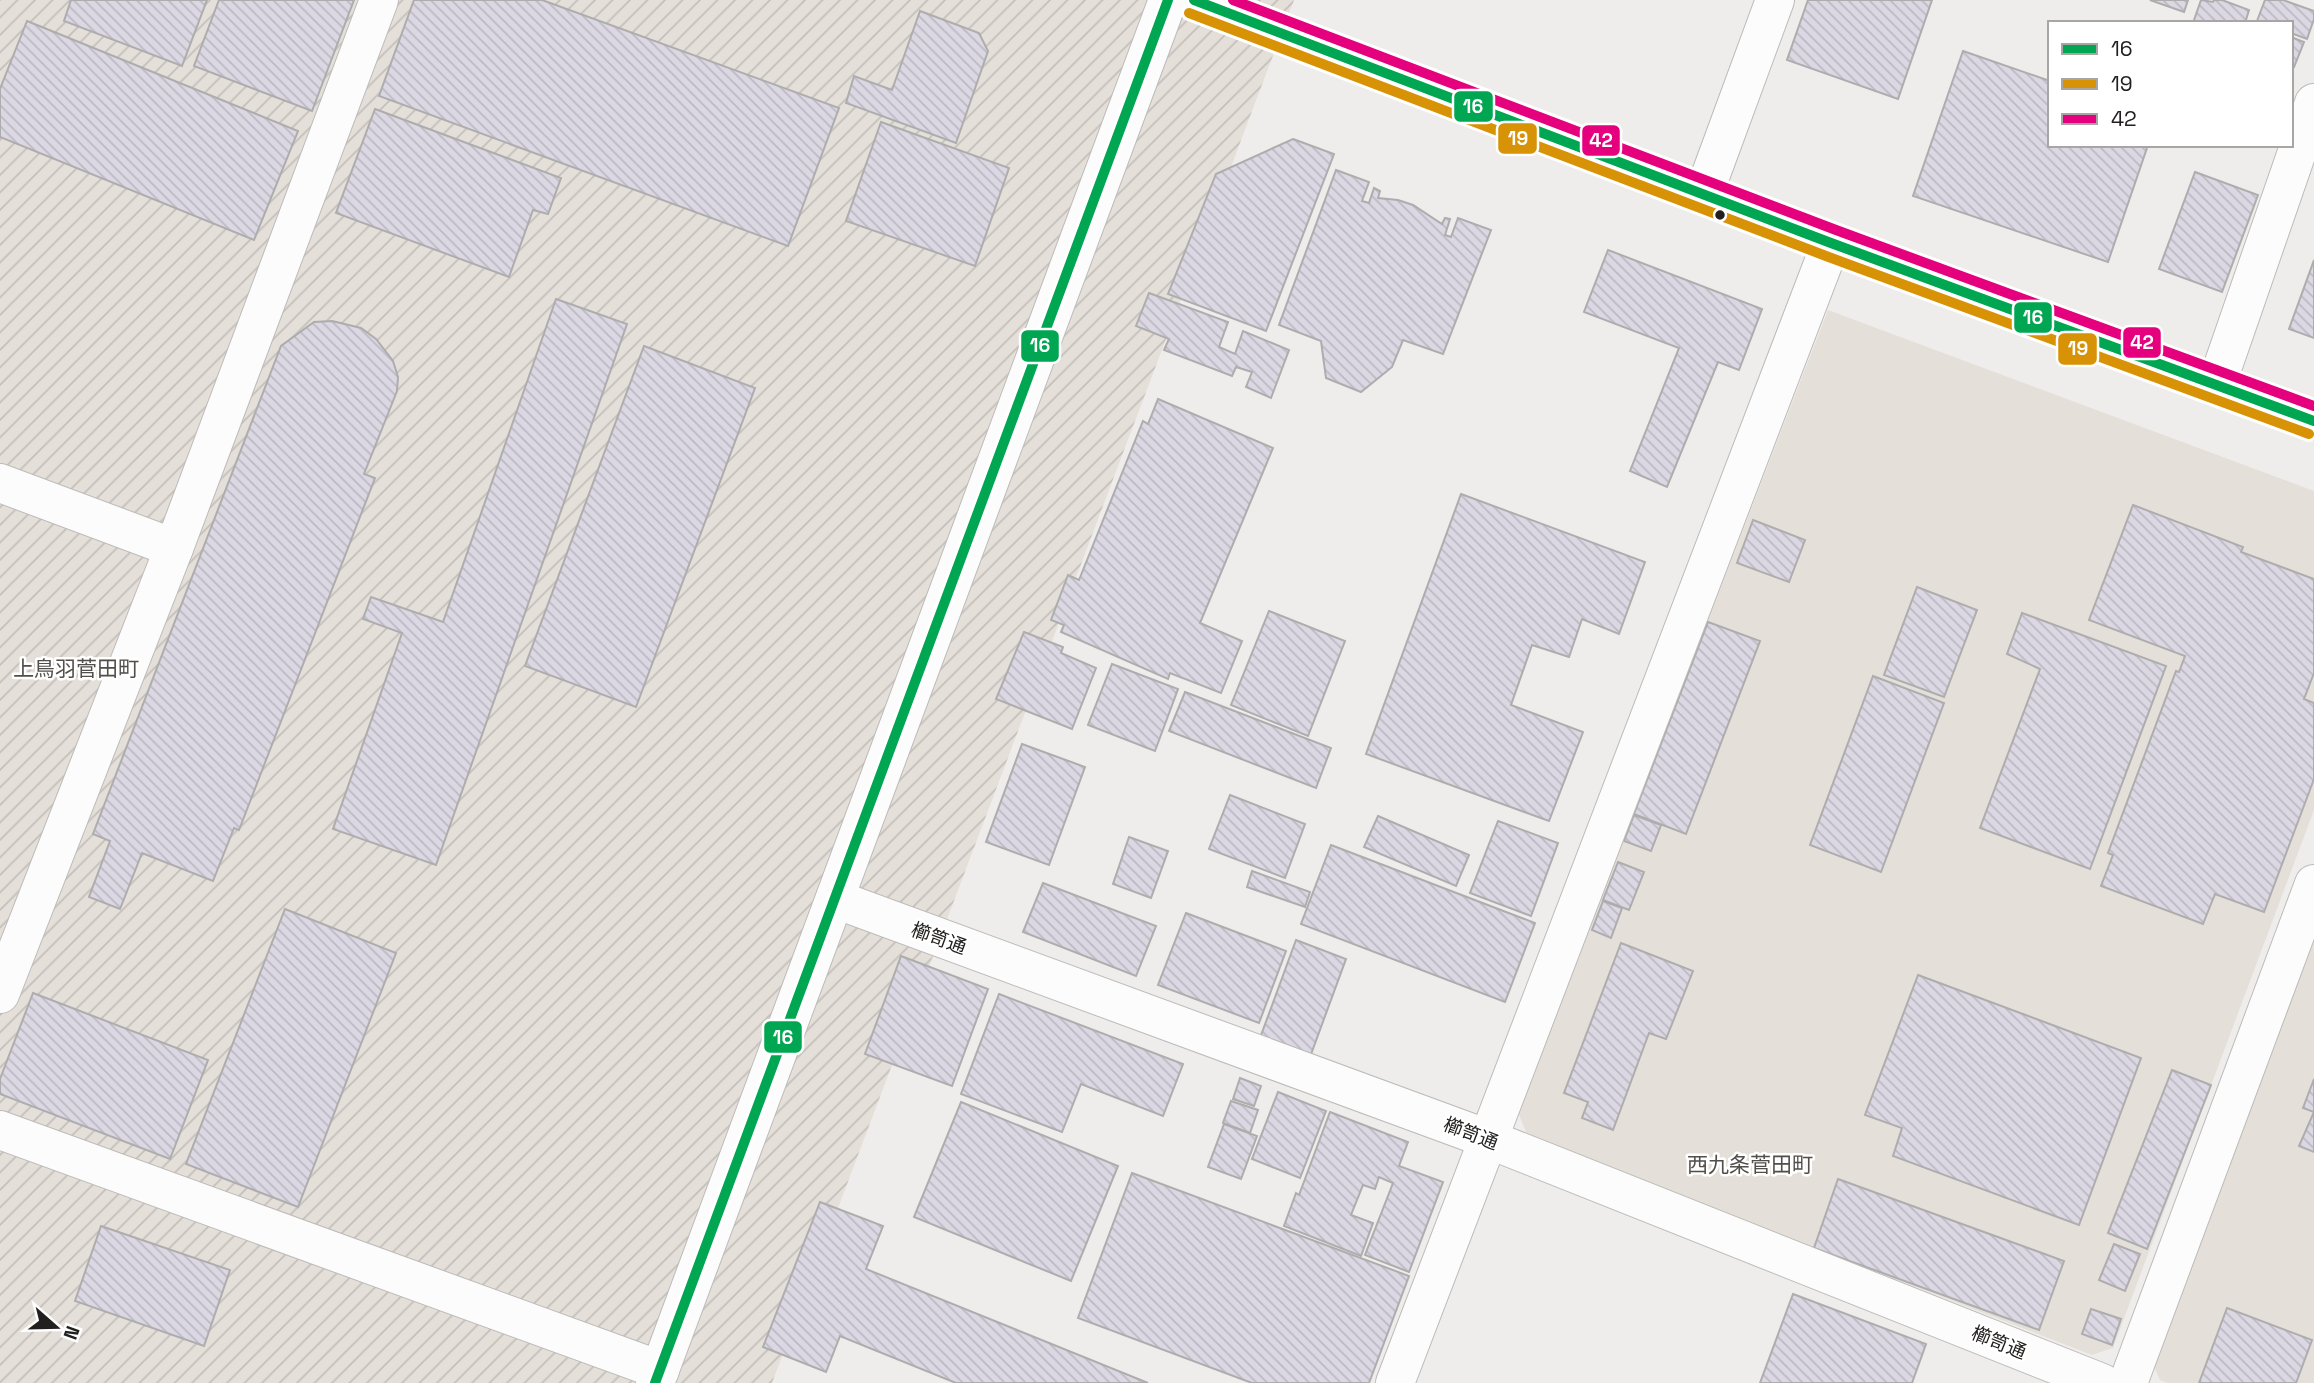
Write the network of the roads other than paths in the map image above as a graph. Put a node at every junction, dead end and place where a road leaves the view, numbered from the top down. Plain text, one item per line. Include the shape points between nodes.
1 (379, 0) edge
2 (1168, 0) edge
3 (1194, 0) edge
4 (1775, 0) edge
5 (2314, 103) edge
6 (1704, 193) junction
7 (1831, 243) junction
8 (2216, 386) junction
9 (2314, 421) edge
10 (0, 483) edge
11 (174, 548) junction
12 (2314, 884) edge
13 (835, 900) junction
14 (0, 994) edge
15 (0, 1130) edge
16 (1488, 1139) junction
17 (658, 1376) edge
18 (1395, 1383) edge
19 (2102, 1383) edge
20 (2128, 1383) edge

1 - 11 main road
2 - 13 main road
3 - 6 main road
4 - 6 main road
5 - 8 main road
6 - 7 main road
7 - 8 main road
7 - 16 main road
8 - 9 main road
10 - 11 main road
11 - 14 main road
12 - 20 main road
13 - 16 main road, 櫛笥通
13 - 17 main road
15 - 17 main road
16 - 18 main road
16 - 19 main road, 櫛笥通

